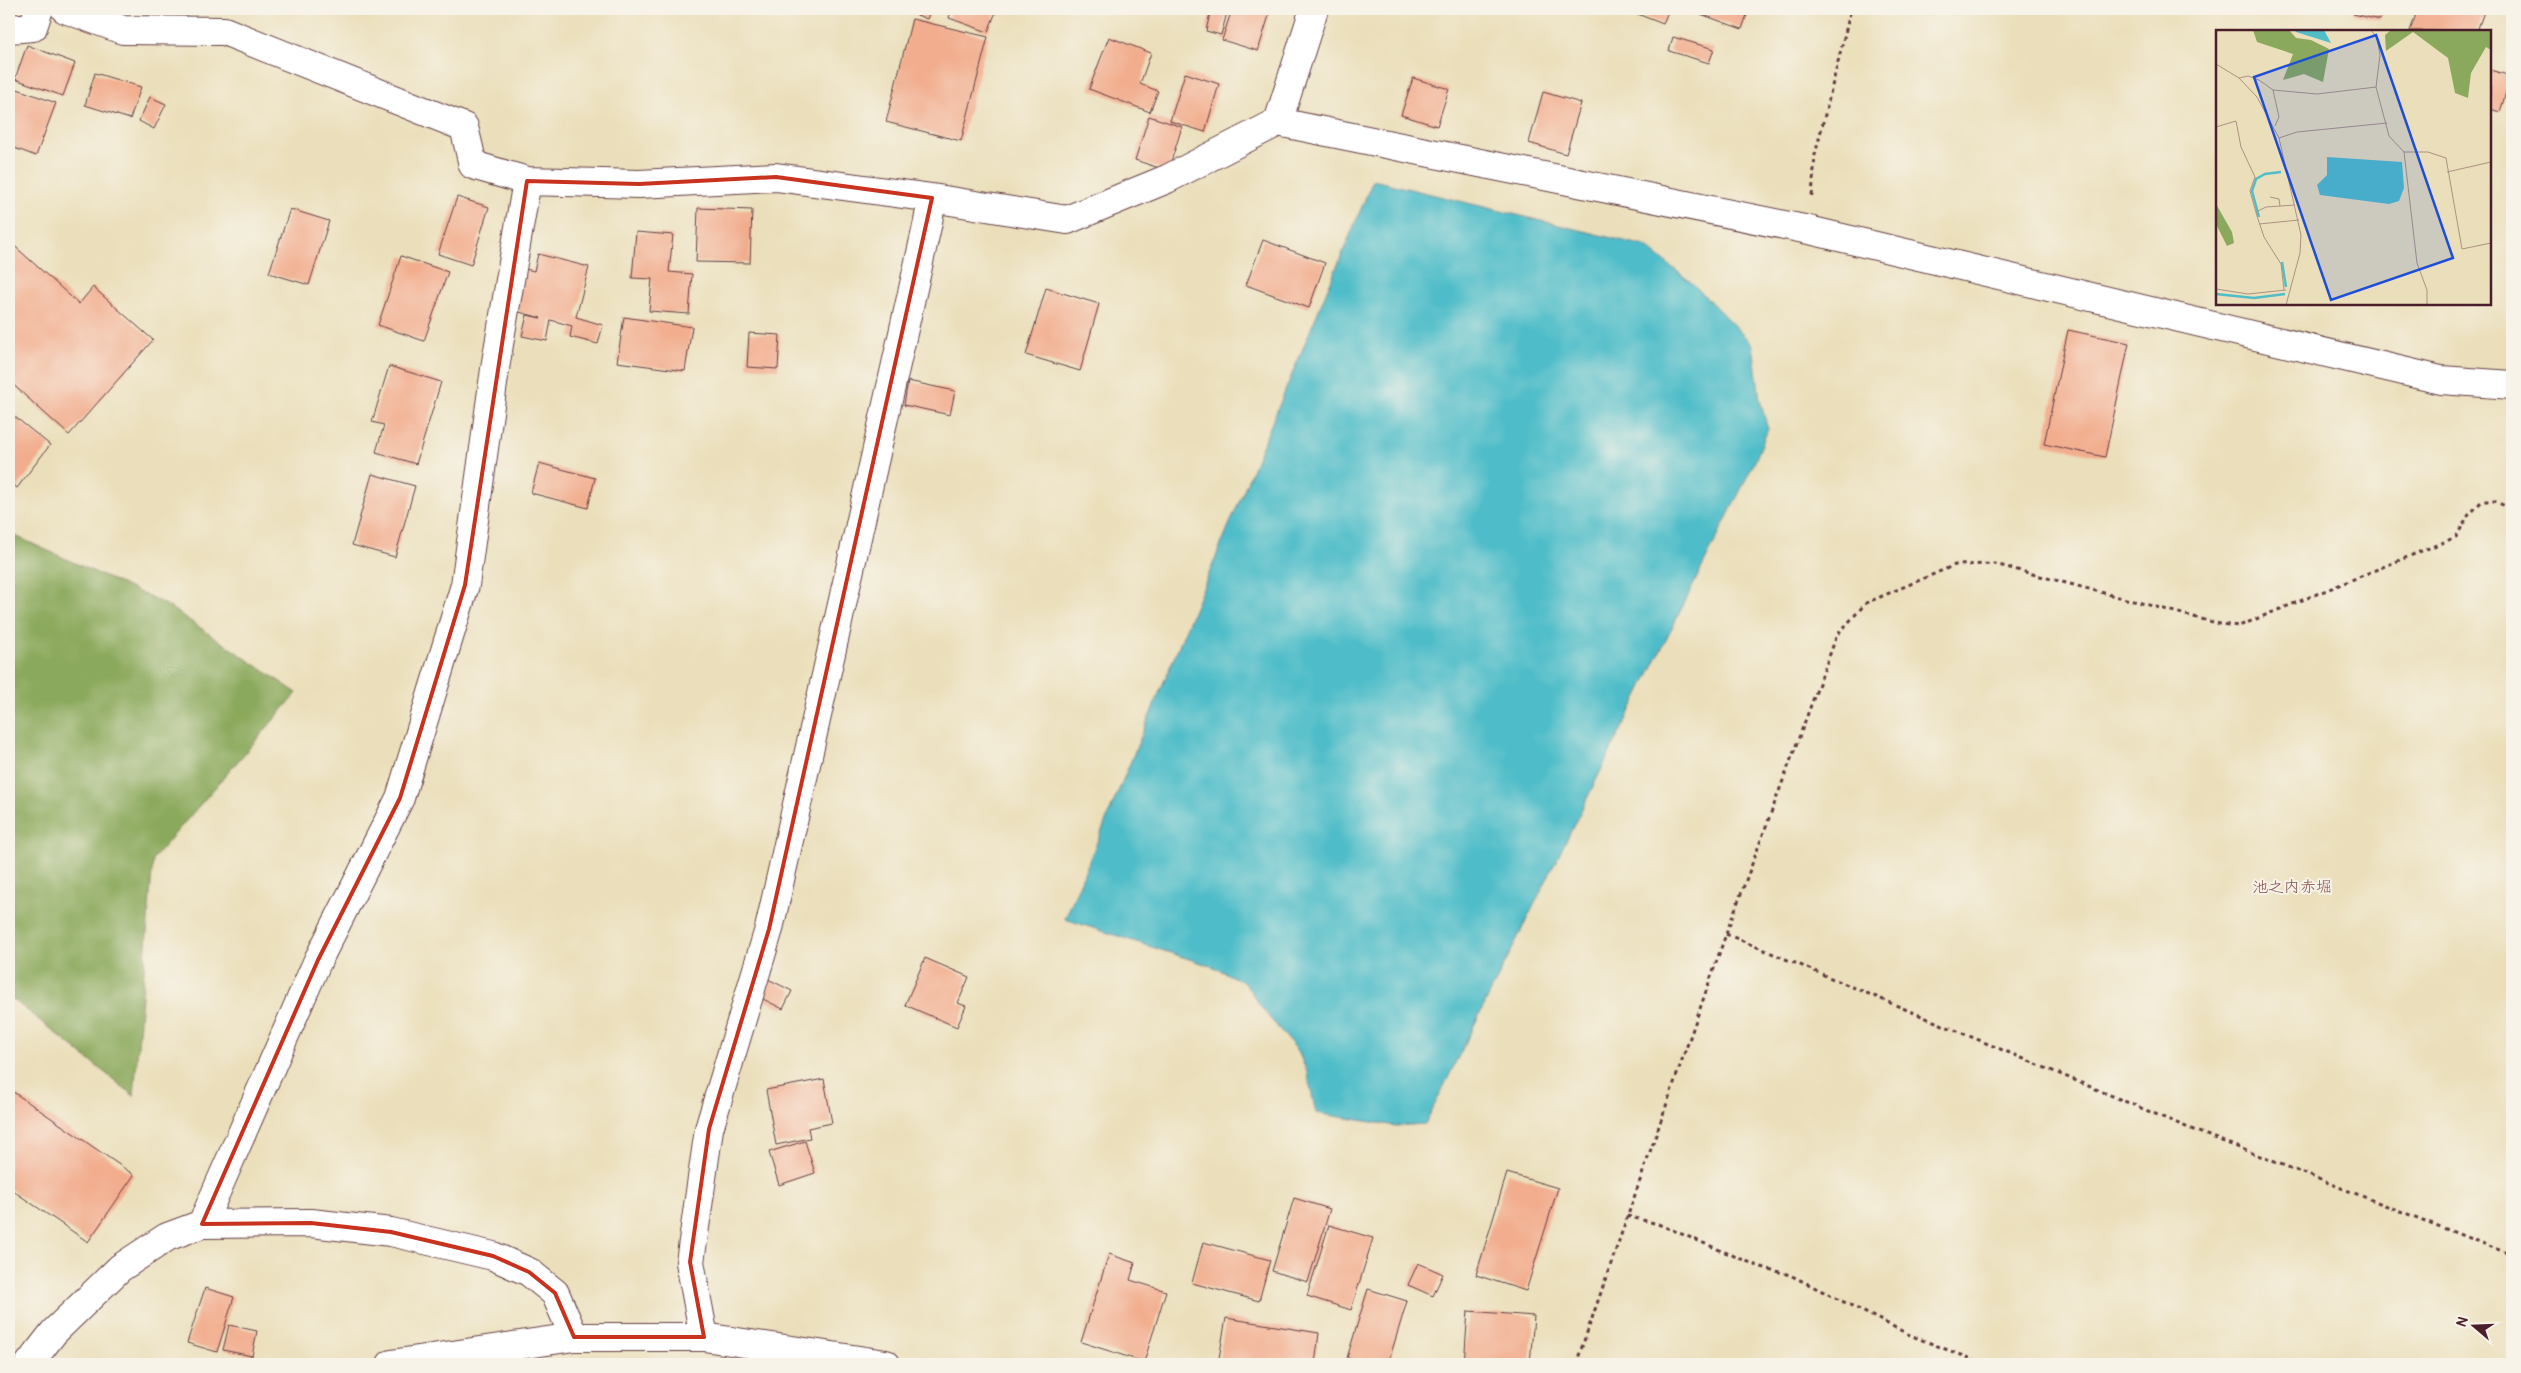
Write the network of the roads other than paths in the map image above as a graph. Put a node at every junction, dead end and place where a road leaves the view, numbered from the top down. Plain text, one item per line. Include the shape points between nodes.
1 (39, 9) edge
2 (65, 9) edge
3 (1314, 9) edge
4 (9, 29) edge
5 (1278, 122) junction
6 (527, 181) junction
7 (932, 198) junction
8 (2512, 385) edge
9 (202, 1224) junction
10 (574, 1337) junction
11 (704, 1337) junction
12 (29, 1364) edge
13 (391, 1364) edge
14 (886, 1364) edge

1 - 4 street via 33,27
2 - 6 street via 123,30 224,31 464,127 473,165
3 - 5 street
5 - 7 street via 1167,179 1068,220
5 - 8 street via 1809,230 2441,380
6 - 7 street via 639,184 776,177
6 - 9 street via 496,362 465,585 400,798 318,960
7 - 11 street via 769,929 708,1129 690,1262
9 - 10 street via 311,1223 382,1231 494,1256 529,1272 555,1293
9 - 12 street via 167,1237 120,1268 54,1332
10 - 11 street
10 - 13 street
11 - 14 street

